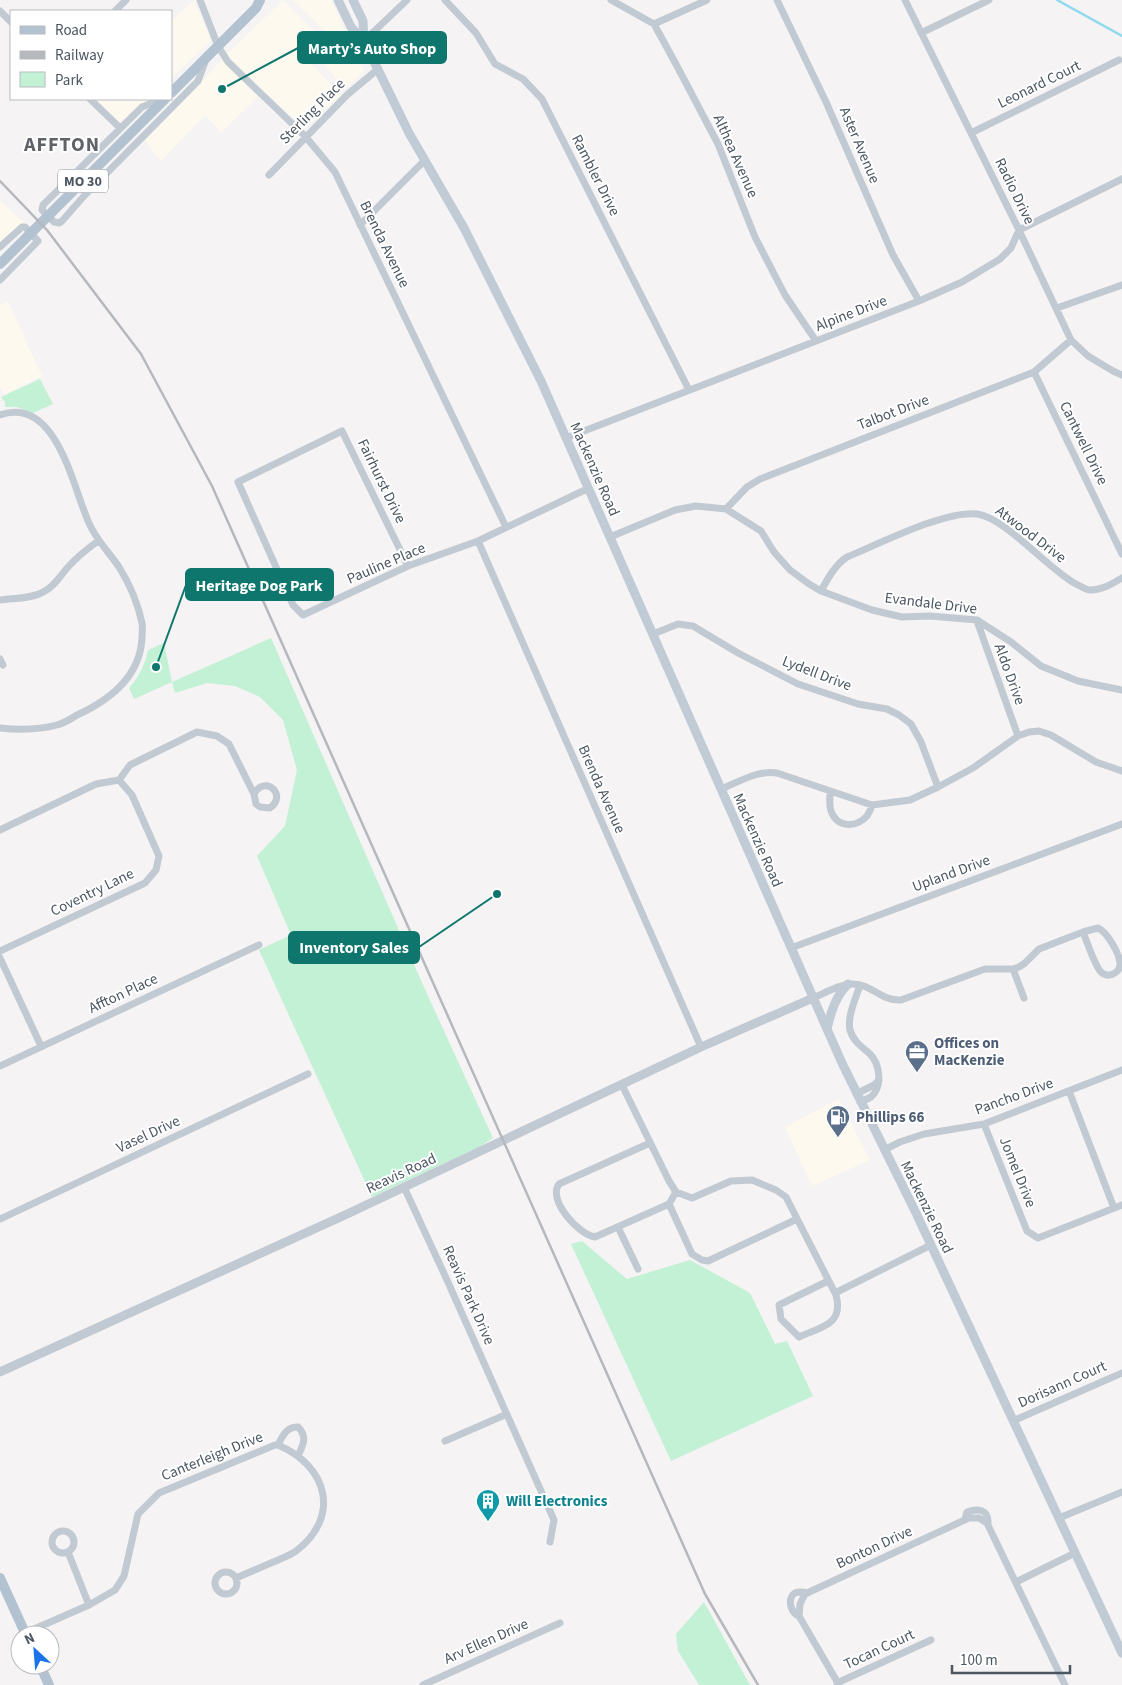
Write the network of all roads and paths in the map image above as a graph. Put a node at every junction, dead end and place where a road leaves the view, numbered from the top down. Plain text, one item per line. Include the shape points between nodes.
1 (126, 0) edge
2 (200, 0) edge
3 (270, 0) edge
4 (338, 0) edge
5 (353, 0) edge
6 (408, 0) edge
7 (445, 0) edge
8 (611, 0) edge
9 (707, 0) edge
10 (777, 0) edge
11 (905, 0) edge
12 (989, 0) edge
13 (258, 4) edge
14 (116, 10) edge
15 (0, 11) edge
16 (10, 21) edge
17 (654, 24) junction
18 (922, 33) junction
19 (364, 41) junction
20 (218, 46) junction
21 (206, 58) junction
22 (1119, 60) dead end
23 (378, 69) junction
24 (172, 92) edge
25 (91, 100) edge
26 (161, 100) edge
27 (163, 100) edge
28 (120, 128) junction
29 (971, 132) junction
30 (306, 136) junction
31 (424, 161) junction
32 (269, 175) dead end
33 (1122, 179) edge
34 (360, 225) junction
35 (1019, 230) junction
36 (0, 247) edge
37 (0, 264) edge
38 (0, 280) edge
39 (1122, 285) edge
40 (919, 301) junction
41 (1057, 308) junction
42 (1071, 340) junction
43 (816, 341) junction
44 (1034, 372) junction
45 (1122, 375) edge
46 (689, 390) junction
47 (0, 415) edge
48 (566, 438) junction
49 (238, 482) joint
50 (589, 488) junction
51 (726, 509) junction
52 (506, 527) junction
53 (610, 537) junction
54 (98, 541) junction
55 (478, 541) junction
56 (1122, 554) edge
57 (408, 566) junction
58 (1122, 578) edge
59 (821, 591) junction
60 (0, 600) edge
61 (977, 620) junction
62 (653, 634) junction
63 (1122, 690) edge
64 (0, 728) edge
65 (1018, 736) junction
66 (1122, 771) edge
67 (119, 780) junction
68 (938, 787) junction
69 (721, 789) junction
70 (830, 791) junction
71 (254, 794) dead end
72 (872, 805) junction
73 (1122, 824) edge
74 (0, 830) edge
75 (1083, 932) junction
76 (258, 945) dead end
77 (790, 948) junction
78 (0, 951) edge
79 (0, 958) edge
80 (1013, 969) junction
81 (848, 984) junction
82 (860, 984) junction
83 (813, 998) junction
84 (1024, 998) dead end
85 (827, 1029) junction
86 (41, 1046) junction
87 (701, 1048) junction
88 (0, 1066) edge
89 (1122, 1070) edge
90 (308, 1074) dead end
91 (622, 1085) junction
92 (1069, 1091) junction
93 (858, 1098) junction
94 (984, 1124) junction
95 (650, 1143) junction
96 (884, 1150) junction
97 (404, 1187) junction
98 (676, 1192) junction
99 (669, 1204) junction
100 (1122, 1205) edge
101 (1114, 1208) junction
102 (797, 1218) junction
103 (0, 1219) edge
104 (618, 1227) junction
105 (931, 1245) junction
106 (638, 1269) dead end
107 (828, 1281) junction
108 (834, 1293) junction
109 (0, 1372) edge
110 (1122, 1373) edge
111 (507, 1414) junction
112 (1013, 1421) junction
113 (445, 1441) dead end
114 (277, 1445) junction
115 (298, 1456) junction
116 (1122, 1492) edge
117 (1059, 1518) junction
118 (550, 1542) dead end
119 (68, 1552) dead end
120 (1075, 1553) junction
121 (0, 1578) edge
122 (236, 1578) dead end
123 (1016, 1582) junction
124 (808, 1593) junction
125 (89, 1605) junction
126 (800, 1616) junction
127 (560, 1623) dead end
128 (22, 1625) edge
129 (46, 1625) edge
130 (931, 1640) dead end
131 (1122, 1653) edge
132 (838, 1684) edge
133 (424, 1685) edge
134 (1064, 1685) edge

1 - 14 street
2 - 20 street, Brenda Avenue
3 - 13 main road
4 - 19 main road, Mackenzie Road via 351,27
5 - 19 main road, Mackenzie Road via 363,21
6 - 19 street
7 - 46 street, Rambler Drive via 476,33 495,64 523,79 542,99
8 - 17 street
9 - 17 street
10 - 40 street, Aster Avenue via 893,255
11 - 18 street, Radio Drive
12 - 18 street
13 - 20 main road
15 - 16 street
17 - 43 street, Althea Avenue via 718,144 755,237 785,295
18 - 29 street, Radio Drive
19 - 23 main road, Mackenzie Road
20 - 21 main road
20 - 30 street, Brenda Avenue via 228,62
21 - 24 main road
21 - 28 street via 198,81 62,221 54,222 42,210 43,205
22 - 29 street, Leonard Court
23 - 30 street, Sterling Place
23 - 31 main road, Mackenzie Road
25 - 28 street
26 - 28 street via 142,107
27 - 37 main road, MO 30
29 - 35 street, Radio Drive
30 - 32 street, Sterling Place
30 - 34 street, Brenda Avenue via 335,172
31 - 34 street
31 - 48 main road, Mackenzie Road via 474,247
33 - 35 street
34 - 52 street, Brenda Avenue
35 - 40 street, Alpine Drive via 1011,248 1000,259 962,282
35 - 41 street, Radio Drive
36 - 38 street via 20,228 25,227 37,239 36,244
39 - 41 street
40 - 43 street, Alpine Drive
41 - 42 street, Radio Drive
42 - 44 street, Talbot Drive
42 - 45 street, Radio Drive via 1088,356
43 - 46 street, Alpine Drive
44 - 51 street, Talbot Drive via 760,479
44 - 56 street, Cantwell Drive
46 - 48 street, Alpine Drive
47 - 54 street via 17,413 29,416 50,432 71,471
48 - 50 main road, Mackenzie Road
49 - 57 street, Pauline Place via 293,605 303,615
49 - 57 street, Fairhurst Drive via 342,430
50 - 52 street, Pauline Place
50 - 53 main road, Mackenzie Road
51 - 53 street, Evandale Drive via 696,506 675,510
51 - 59 street, Evandale Drive via 761,531 790,570
52 - 55 street, Pauline Place
53 - 62 main road, Mackenzie Road
54 - 60 street via 42,593
54 - 64 street via 119,567 137,606 143,625 139,659 128,677 106,700 85,712 58,725 37,729
55 - 57 street, Pauline Place
55 - 87 street, Brenda Avenue
58 - 59 street, Atwood Drive via 1109,586 1088,590 1068,580 989,517 977,514 934,521 848,557 834,569
59 - 61 street, Evandale Drive via 872,610 902,617
61 - 63 street, Evandale Drive via 1042,666 1078,681
61 - 65 street, Aldo Drive
62 - 68 street, Lydell Drive via 678,624 693,626 798,684 899,715 911,724 921,742
62 - 69 main road, Mackenzie Road
65 - 66 street via 1045,732 1096,762
65 - 68 street via 973,768
67 - 71 street via 130,765 197,732 217,736 228,744
67 - 74 street via 96,784
67 - 78 street, Coventry Lane via 132,795 159,856 156,870 145,883
68 - 72 street via 910,800
69 - 70 street via 769,772
69 - 77 main road, Mackenzie Road
70 - 72 street
70 - 72 street via 831,810 842,824 860,822
73 - 77 street, Upland Drive
75 - 75 street via 1098,928 1106,934 1120,964 1116,972 1107,975 1100,971
75 - 80 street via 1039,949 1025,963
76 - 86 street, Affton Place
77 - 83 main road, Mackenzie Road
79 - 86 street
80 - 82 street via 985,968 901,1000 888,999
80 - 84 street
81 - 82 street
81 - 83 street
81 - 85 main road via 836,1000
82 - 93 street via 850,1028 854,1038 871,1055 879,1079
83 - 85 main road, Mackenzie Road
83 - 87 street, Reavis Road
85 - 93 main road, Mackenzie Road
86 - 88 street, Affton Place
87 - 91 street, Reavis Road
89 - 92 street, Pancho Drive
90 - 103 street, Vasel Drive
91 - 95 street
91 - 97 street, Reavis Road
92 - 94 street, Pancho Drive
92 - 101 street
93 - 96 main road, Mackenzie Road
94 - 96 street, Pancho Drive via 924,1134
94 - 101 street, Jomel Drive via 1027,1231 1038,1238
95 - 98 street
95 - 104 street via 556,1188 556,1195 572,1224 588,1236 595,1237
96 - 105 main road, Mackenzie Road
97 - 109 street, Reavis Road
97 - 111 street, Reavis Park Drive
98 - 99 street
98 - 102 street via 692,1198 732,1181 752,1180 768,1185 786,1197
99 - 102 street via 692,1254 708,1261
99 - 104 street
100 - 101 street
102 - 107 street
104 - 106 street
105 - 108 street
105 - 112 main road, Mackenzie Road
107 - 108 street
107 - 108 street via 779,1305 781,1319 799,1337 832,1322 838,1312
110 - 112 street, Dorisann Court
111 - 113 street
111 - 118 street, Reavis Park Drive via 554,1520
112 - 117 main road, Mackenzie Road
114 - 115 street
114 - 115 street, Canterleigh Drive via 288,1430 298,1427 305,1442
114 - 125 street, Canterleigh Drive via 159,1493 138,1514 124,1576 114,1590
115 - 122 street via 315,1473 322,1492 322,1516 317,1531 295,1552
116 - 117 street
117 - 120 main road, Mackenzie Road
119 - 125 street
120 - 123 street
120 - 131 main road, Mackenzie Road
121 - 128 main road
123 - 124 street, Bonton Drive via 988,1524 979,1518 969,1518
123 - 134 street, Bonton Drive
124 - 126 street, Bonton Drive via 800,1604
124 - 126 street via 798,1592 790,1600 791,1609
125 - 129 street, Canterleigh Drive
126 - 132 street
127 - 133 street, Arv Ellen Drive
130 - 132 street, Tocan Court

